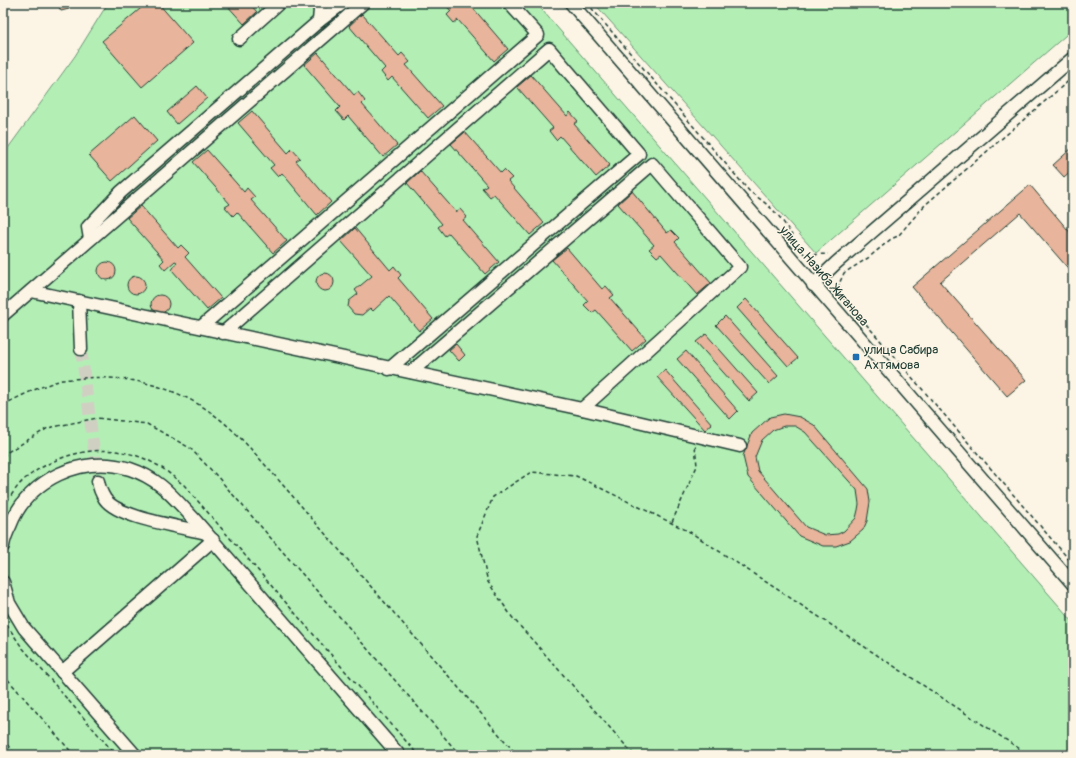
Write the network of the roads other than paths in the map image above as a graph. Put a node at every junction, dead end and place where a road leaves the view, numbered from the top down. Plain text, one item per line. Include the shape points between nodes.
1 (280, 3) edge
2 (318, 3) edge
3 (343, 3) edge
4 (363, 3) edge
5 (509, 3) edge
6 (571, 3) edge
7 (319, 21) junction
8 (239, 39) dead end
9 (1073, 58) edge
10 (90, 239) junction
11 (813, 285) junction
12 (31, 291) junction
13 (79, 301) junction
14 (3, 316) edge
15 (201, 327) junction
16 (223, 333) junction
17 (82, 349) tunnel mouth
18 (389, 369) junction
19 (411, 372) junction
20 (582, 409) junction
21 (740, 446) dead end
22 (98, 481) tunnel mouth
23 (210, 537) junction
24 (3, 546) edge
25 (3, 582) edge
26 (1073, 584) edge
27 (62, 672) junction
28 (135, 755) edge
29 (399, 755) edge

1 - 8 street
2 - 7 street
3 - 7 street
4 - 10 street
5 - 15 street via 538,36
6 - 11 street, улица Назиба Жиганова
7 - 10 street via 121,192 88,227
9 - 11 street
10 - 12 street
11 - 26 street, улица Назиба Жиганова
12 - 13 street
12 - 14 street
13 - 15 street
13 - 17 street
15 - 16 street
16 - 18 street
16 - 18 street via 549,49 639,154
18 - 19 street
19 - 20 street
19 - 20 street via 652,164 740,268
20 - 21 street
22 - 23 street via 105,500 116,508
23 - 24 street via 161,484 130,469 96,464 63,471 34,489 15,513
23 - 27 street
23 - 29 street
25 - 27 street via 9,603 24,628
27 - 28 street

